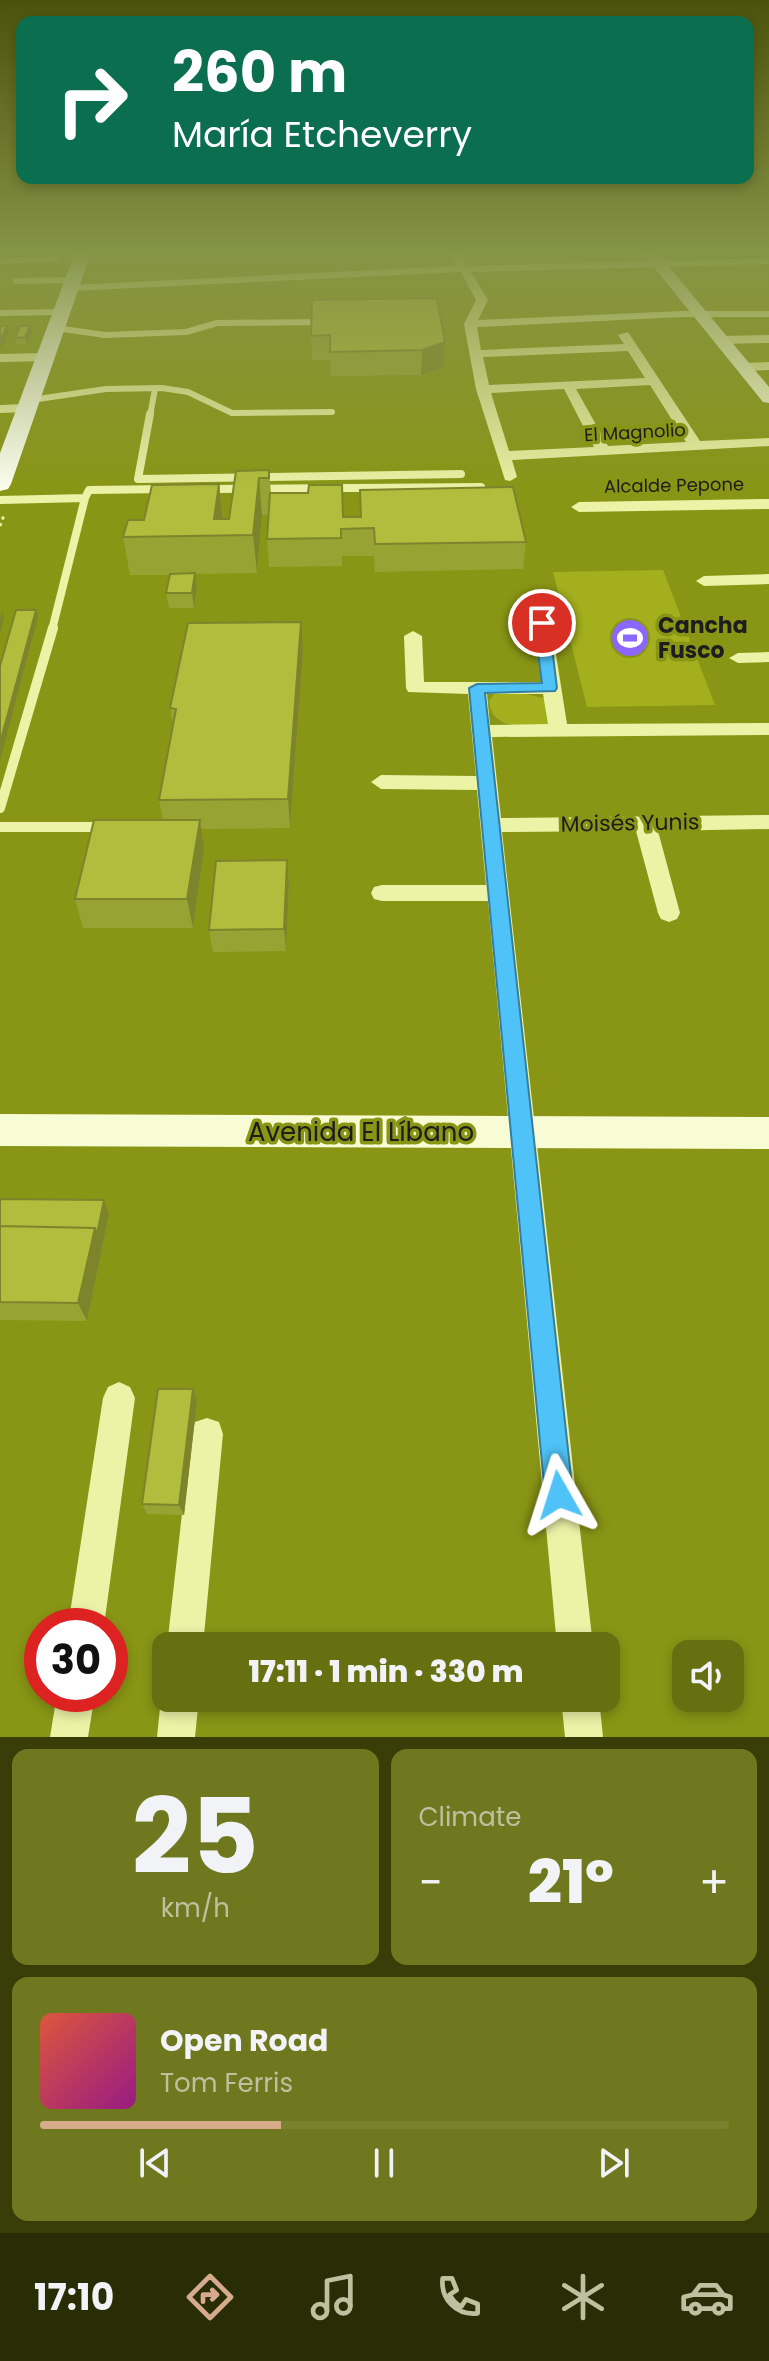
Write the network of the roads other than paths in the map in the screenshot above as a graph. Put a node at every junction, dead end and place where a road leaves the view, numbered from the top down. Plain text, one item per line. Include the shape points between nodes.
1 (55, 331) edge
2 (93, 331) edge
3 (189, 331) edge
4 (471, 331) edge
5 (621, 331) edge
6 (716, 331) edge
7 (769, 339) edge
8 (723, 340) junction
9 (632, 347) junction
10 (476, 354) junction
11 (46, 357) junction
12 (0, 358) edge
13 (769, 366) edge
14 (744, 367) junction
15 (654, 381) junction
16 (568, 385) junction
17 (155, 389) junction
18 (483, 389) junction
19 (768, 396) edge
20 (29, 404) junction
21 (0, 409) edge
22 (332, 412) dead end
23 (769, 442) edge
24 (696, 446) junction
25 (6, 449) edge
26 (603, 451) junction
27 (502, 456) junction
28 (461, 474) dead end
29 (510, 477) dead end
30 (0, 484) edge
31 (481, 487) edge
32 (183, 489) edge
33 (199, 489) edge
34 (85, 498) junction
35 (0, 500) edge
36 (769, 504) edge
37 (579, 507) dead end
38 (769, 579) edge
39 (704, 581) dead end
40 (542, 623) dead end
41 (413, 636) dead end
42 (769, 657) edge
43 (738, 658) dead end
44 (477, 688) junction
45 (550, 688) junction
46 (769, 729) edge
47 (558, 730) junction
48 (481, 731) junction
49 (381, 782) dead end
50 (486, 783) junction
51 (0, 808) edge
52 (769, 822) edge
53 (645, 823) junction
54 (490, 825) junction
55 (0, 827) edge
56 (102, 827) edge
57 (382, 893) dead end
58 (497, 893) junction
59 (669, 913) dead end
60 (0, 1130) edge
61 (522, 1133) junction
62 (769, 1133) edge
63 (119, 1398) dead end
64 (207, 1434) dead end
65 (89, 1608) edge
66 (186, 1632) edge
67 (574, 1632) edge
68 (73, 1712) edge
69 (179, 1712) edge
70 (581, 1712) edge
71 (69, 1737) edge
72 (176, 1737) edge
73 (584, 1737) edge

1 - 11 main road
2 - 3 lane
4 - 10 street
5 - 9 street
6 - 8 street
7 - 8 street
8 - 14 street
9 - 10 street
9 - 15 street
10 - 18 street
11 - 12 street
11 - 20 main road
13 - 14 street
14 - 19 street
15 - 16 street
15 - 24 street
16 - 18 street
16 - 26 street
17 - 20 lane via 90,391
17 - 22 lane via 181,390 232,413
17 - 28 lane via 138,479
18 - 27 street
20 - 21 street
20 - 25 main road
23 - 24 street, El Magnolio
24 - 26 street, El Magnolio
25 - 30 main road
26 - 27 street, El Magnolio
27 - 29 street
31 - 33 lane
32 - 34 lane via 89,490
34 - 35 lane
34 - 51 lane
36 - 37 street, Alcalde Pepone
38 - 39 street
40 - 45 street
41 - 44 street via 415,688
42 - 43 street
44 - 45 street
44 - 48 street
45 - 47 street
46 - 47 street
47 - 48 street
48 - 50 street
49 - 50 street
50 - 54 street
52 - 53 street, Moisés Yunis
53 - 54 street, Moisés Yunis
53 - 59 street
54 - 58 street
55 - 56 lane
57 - 58 street
58 - 61 street
60 - 61 street, Avenida El Líbano
61 - 62 street, Avenida El Líbano
61 - 67 street
63 - 65 street
64 - 66 street
68 - 71 street
69 - 72 street
70 - 73 street

